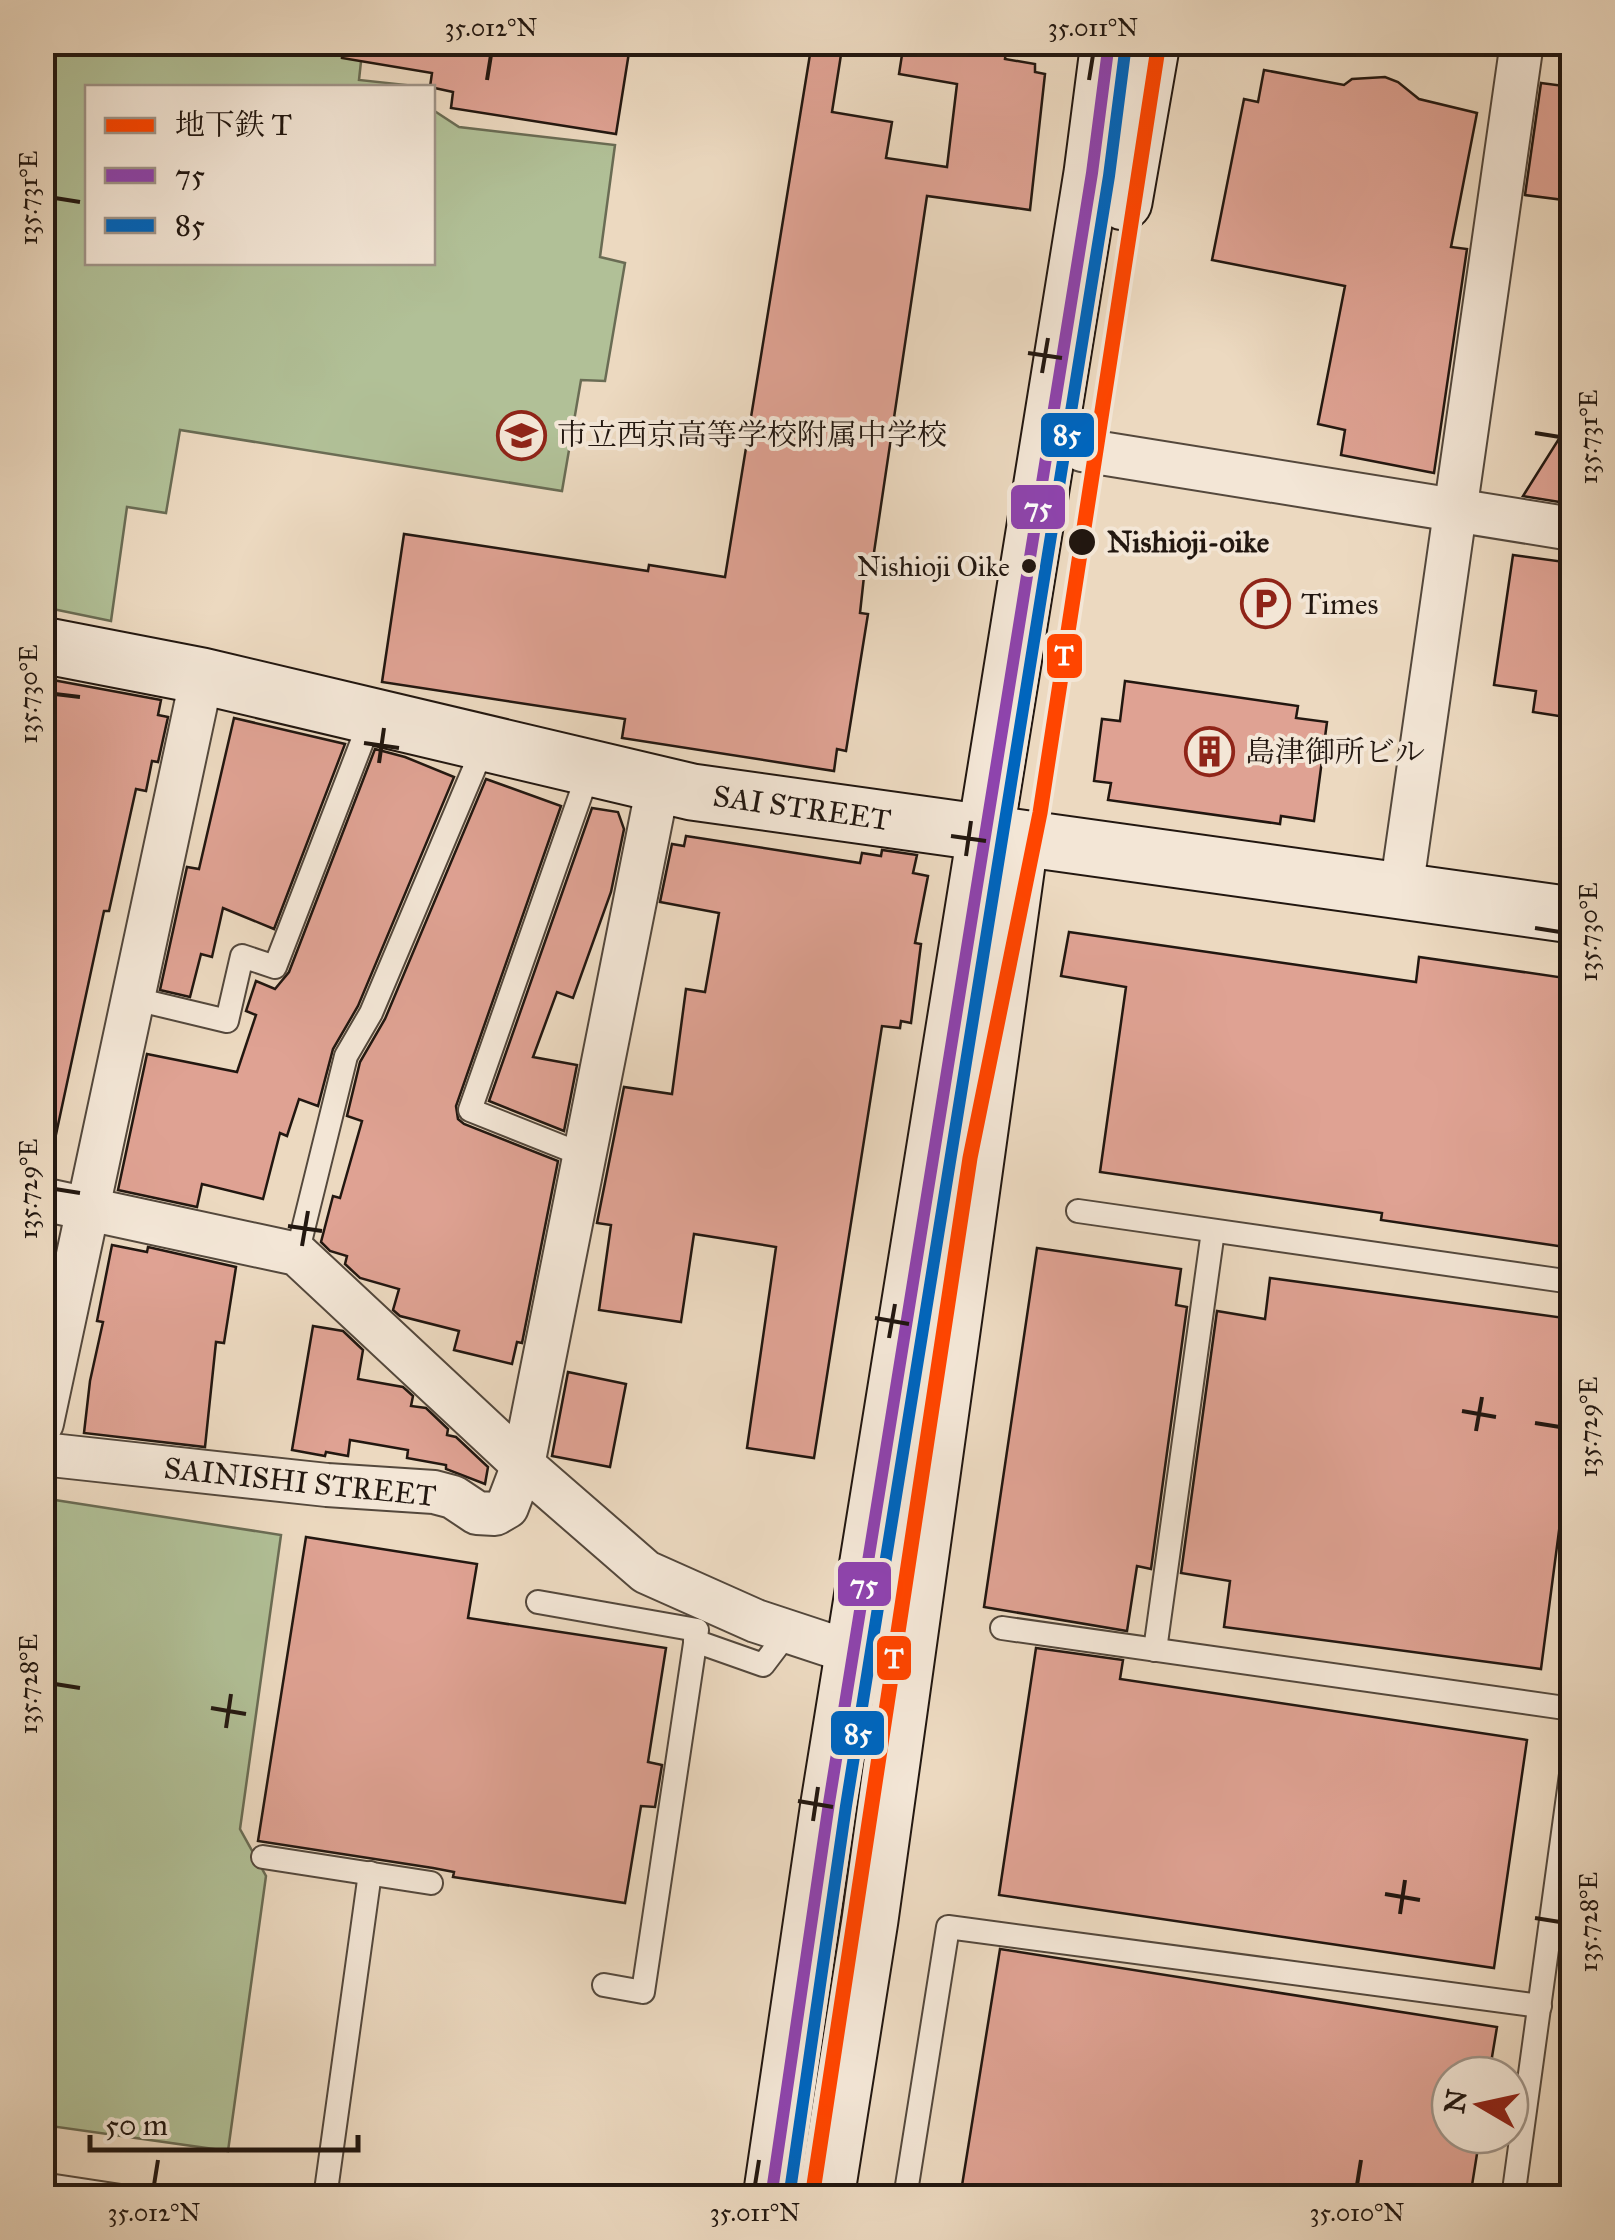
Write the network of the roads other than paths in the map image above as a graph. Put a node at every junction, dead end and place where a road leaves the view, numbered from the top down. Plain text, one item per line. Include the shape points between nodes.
1 (1109, 42) edge
2 (1152, 42) edge
3 (1522, 42) edge
4 (1082, 450) junction
5 (1455, 510) junction
6 (1572, 529) edge
7 (42, 644) edge
8 (202, 676) junction
9 (372, 716) junction
10 (485, 743) junction
11 (590, 768) junction
12 (658, 785) junction
13 (1002, 836) junction
14 (1401, 892) junction
15 (1572, 915) edge
16 (131, 998) junction
17 (583, 1155) junction
18 (42, 1199) edge
19 (88, 1207) junction
20 (1078, 1211) dead end
21 (1214, 1230) junction
22 (297, 1254) junction
23 (1572, 1282) edge
24 (42, 1423) edge
25 (42, 1454) edge
26 (523, 1465) junction
27 (538, 1602) dead end
28 (1002, 1628) dead end
29 (788, 1632) junction
30 (696, 1640) junction
31 (1156, 1650) junction
32 (853, 1653) junction
33 (906, 1662) junction
34 (1572, 1709) edge
35 (1572, 1766) edge
36 (264, 1857) dead end
37 (370, 1873) junction
38 (431, 1883) dead end
39 (1564, 1898) edge
40 (604, 1985) dead end
41 (1540, 2006) junction
42 (42, 2184) edge
43 (134, 2198) edge
44 (325, 2198) edge
45 (771, 2198) edge
46 (826, 2198) edge
47 (904, 2198) edge
48 (1513, 2198) edge

1 - 13 street
2 - 4 street
3 - 5 street
4 - 5 street
4 - 13 street
5 - 6 street
5 - 14 street
7 - 8 street, SAI STREET
8 - 9 street, SAI STREET
8 - 16 street
9 - 10 street, SAI STREET
9 - 16 lane via 275,966 242,956 227,1021
10 - 11 street, SAI STREET
10 - 22 lane via 371,1014 346,1056
11 - 12 street, SAI STREET
11 - 17 lane via 470,1110
12 - 13 street, SAI STREET
12 - 17 street
13 - 14 street, SAI STREET
13 - 32 street
13 - 33 street
14 - 15 street, SAI STREET
16 - 19 street
17 - 26 street
18 - 19 street
19 - 22 street
19 - 24 street
20 - 21 lane
21 - 23 lane
21 - 31 lane
22 - 26 street
25 - 26 street, SAINISHI STREET via 434,1492 477,1513 495,1514 507,1507
26 - 29 street via 646,1572
27 - 30 lane via 697,1630
28 - 31 lane
29 - 30 lane via 762,1664
29 - 32 street
30 - 40 lane via 643,1992
31 - 34 lane
32 - 33 street
32 - 45 street
33 - 46 street
35 - 39 lane
36 - 37 lane
37 - 38 lane
37 - 44 lane
39 - 41 lane
41 - 47 lane via 948,1926
41 - 48 lane
42 - 43 lane

